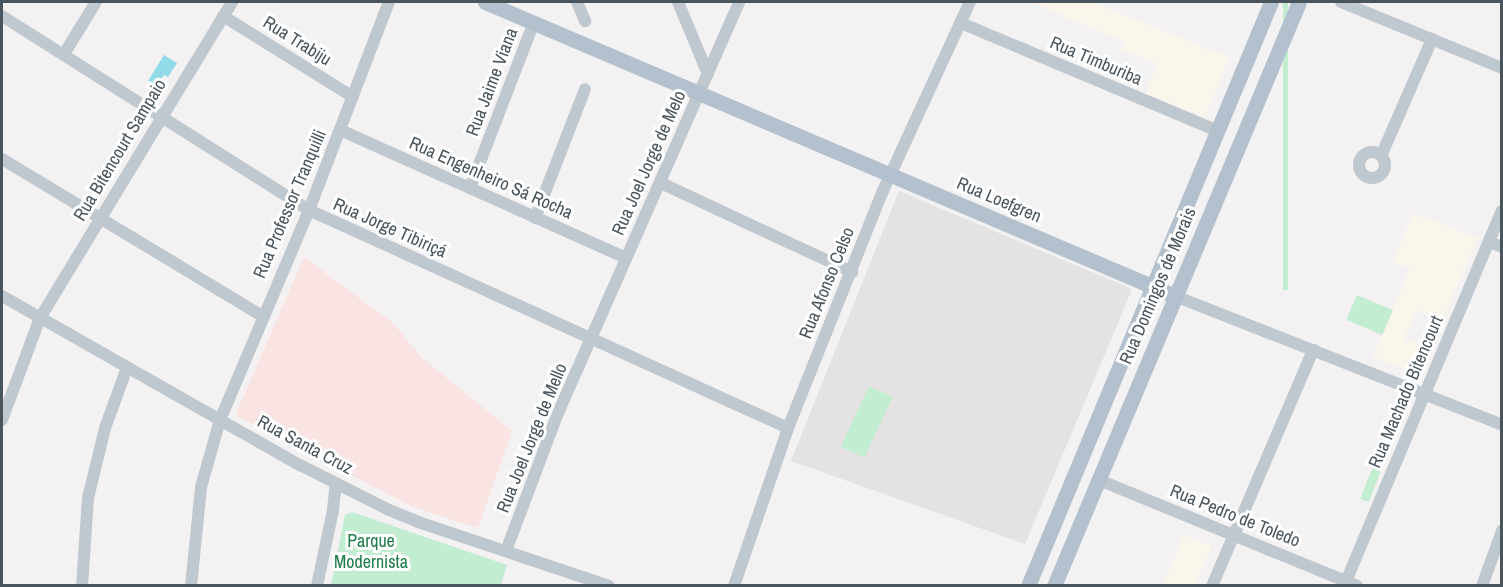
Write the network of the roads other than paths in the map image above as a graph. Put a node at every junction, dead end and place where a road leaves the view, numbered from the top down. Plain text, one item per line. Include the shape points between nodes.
1 (96, 2) edge
2 (232, 2) edge
3 (390, 2) edge
4 (485, 2) edge
5 (577, 2) edge
6 (678, 2) edge
7 (739, 2) edge
8 (970, 2) edge
9 (1271, 2) edge
10 (1299, 2) edge
11 (1341, 2) edge
12 (2, 16) edge
13 (223, 16) junction
14 (585, 21) dead end
15 (961, 23) junction
16 (539, 24) junction
17 (1432, 39) junction
18 (64, 54) junction
19 (1502, 68) edge
20 (708, 74) junction
21 (585, 89) dead end
22 (700, 92) junction
23 (353, 97) junction
24 (162, 117) junction
25 (340, 130) junction
26 (1218, 131) junction
27 (1381, 156) dead end
28 (2, 159) edge
29 (890, 175) junction
30 (661, 183) junction
31 (470, 188) junction
32 (309, 210) junction
33 (1502, 211) edge
34 (536, 218) junction
35 (100, 219) junction
36 (1489, 242) junction
37 (1502, 247) edge
38 (626, 258) junction
39 (852, 272) junction
40 (1154, 287) junction
41 (2, 296) edge
42 (1175, 296) junction
43 (262, 316) junction
44 (39, 318) junction
45 (591, 339) junction
46 (1313, 350) junction
47 (127, 368) junction
48 (1426, 395) junction
49 (2, 414) edge
50 (220, 420) junction
51 (1502, 425) edge
52 (788, 428) junction
53 (1099, 480) junction
54 (342, 486) junction
55 (1502, 531) edge
56 (1233, 535) junction
57 (506, 551) junction
58 (1349, 584) edge
59 (82, 585) edge
60 (191, 585) edge
61 (317, 585) edge
62 (609, 585) edge
63 (734, 585) edge
64 (1028, 585) edge
65 (1054, 585) edge
66 (1212, 585) edge
67 (1482, 585) edge

1 - 18 street
2 - 13 street, Rua Bitencourt Sampaio
3 - 23 street, Rua Professor Tranquilli
4 - 16 main road, Rua Loefgren
5 - 14 street
6 - 20 street
7 - 20 street, Rua Joel Jorge de Melo
8 - 15 street, Rua Afonso Celso
9 - 26 main road, Rua Domingos de Morais
10 - 42 main road, Rua Domingos de Morais
11 - 17 street
12 - 18 street, Rua Jorge Tibiriçá
13 - 23 street, Rua Trabiju
13 - 24 street, Rua Bitencourt Sampaio
15 - 26 street, Rua Timburiba
15 - 29 street, Rua Afonso Celso
16 - 22 main road, Rua Loefgren
16 - 31 street, Rua Jaime Viana
17 - 19 street
17 - 27 street
18 - 24 street, Rua Jorge Tibiriçá
20 - 22 street, Rua Joel Jorge de Melo
21 - 34 street
22 - 29 main road, Rua Loefgren
22 - 30 street, Rua Joel Jorge de Melo
23 - 25 street, Rua Professor Tranquilli
24 - 32 street, Rua Jorge Tibiriçá
24 - 35 street, Rua Bitencourt Sampaio
25 - 31 street, Rua Engenheiro Sá Rocha
25 - 32 street, Rua Professor Tranquilli
26 - 40 main road, Rua Domingos de Morais
28 - 35 street
29 - 39 street, Rua Afonso Celso
29 - 40 main road, Rua Loefgren
30 - 38 street, Rua Joel Jorge de Melo
30 - 39 street
31 - 34 street, Rua Engenheiro Sá Rocha
32 - 43 street, Rua Professor Tranquilli
32 - 45 street, Rua Jorge Tibiriçá
33 - 36 street, Rua Machado Bitencourt
34 - 38 street, Rua Engenheiro Sá Rocha
35 - 43 street
35 - 44 street, Rua Bitencourt Sampaio
36 - 37 street
36 - 48 street, Rua Machado Bitencourt
38 - 45 street, Rua Joel Jorge de Melo
39 - 52 street, Rua Afonso Celso
40 - 42 main road, Rua Loefgren
40 - 64 main road, Rua Domingos de Morais
41 - 44 street, Rua Santa Cruz
42 - 46 street, Rua Loefgren
42 - 53 main road, Rua Domingos de Morais
43 - 50 street, Rua Professor Tranquilli
44 - 47 street, Rua Santa Cruz
44 - 49 street, Rua Bitencourt Sampaio
45 - 52 street, Rua Jorge Tibiriçá
45 - 57 street, Rua Joel Jorge de Mello via 558,413
46 - 48 street, Rua Loefgren
46 - 56 street
47 - 50 street, Rua Santa Cruz
47 - 59 street via 105,428 88,498
48 - 51 street, Rua Loefgren
48 - 58 street, Rua Machado Bitencourt
50 - 54 street, Rua Santa Cruz
50 - 60 street, Rua Professor Tranquilli via 201,487
52 - 63 street, Rua Afonso Celso
53 - 56 street, Rua Pedro de Toledo
53 - 65 main road, Rua Domingos de Morais
54 - 57 street, Rua Santa Cruz via 418,522
54 - 61 street
55 - 67 street
56 - 58 street, Rua Pedro de Toledo
56 - 66 street
57 - 62 street, Rua Santa Cruz

